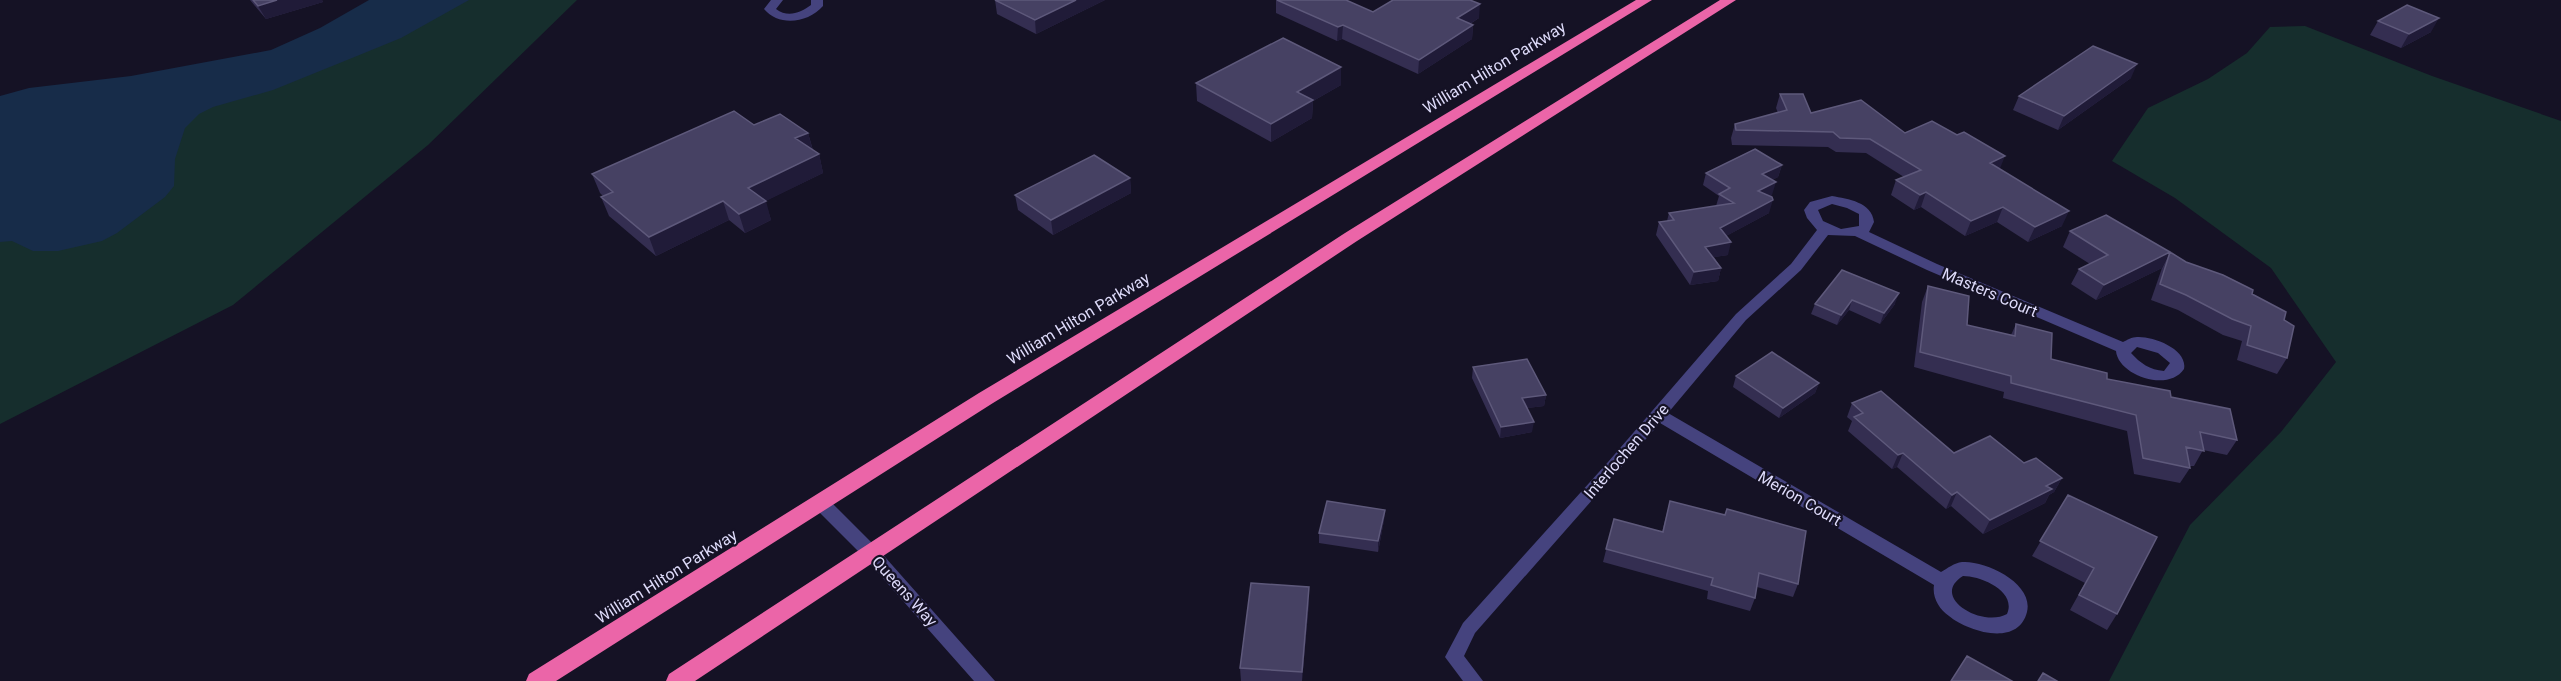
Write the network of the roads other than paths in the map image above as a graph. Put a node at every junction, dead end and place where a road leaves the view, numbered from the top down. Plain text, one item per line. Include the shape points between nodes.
1 (777, 0) edge
2 (817, 0) edge
3 (1645, 0) edge
4 (1729, 0) edge
5 (1826, 228) junction
6 (1858, 232) junction
7 (2124, 348) dead end
8 (1658, 414) junction
9 (822, 504) junction
10 (871, 553) junction
11 (1942, 581) dead end
12 (537, 681) edge
13 (677, 681) edge
14 (986, 681) edge
15 (1474, 681) edge

1 - 2 street via 770,9 772,13 787,17 813,11
3 - 9 highway, William Hilton Parkway via 986,398
4 - 10 highway via 1351,237
5 - 6 street via 1848,234
5 - 6 street via 1817,223 1811,210 1822,201 1843,201 1868,217 1865,229
5 - 8 street, Interlochen Drive via 1796,267 1742,317
6 - 7 street, Masters Court
8 - 11 street, Merion Court
8 - 15 street, Interlochen Drive via 1469,628 1454,657
9 - 10 street, Queens Way
9 - 12 highway, William Hilton Parkway
10 - 13 highway
10 - 14 street, Queens Way

